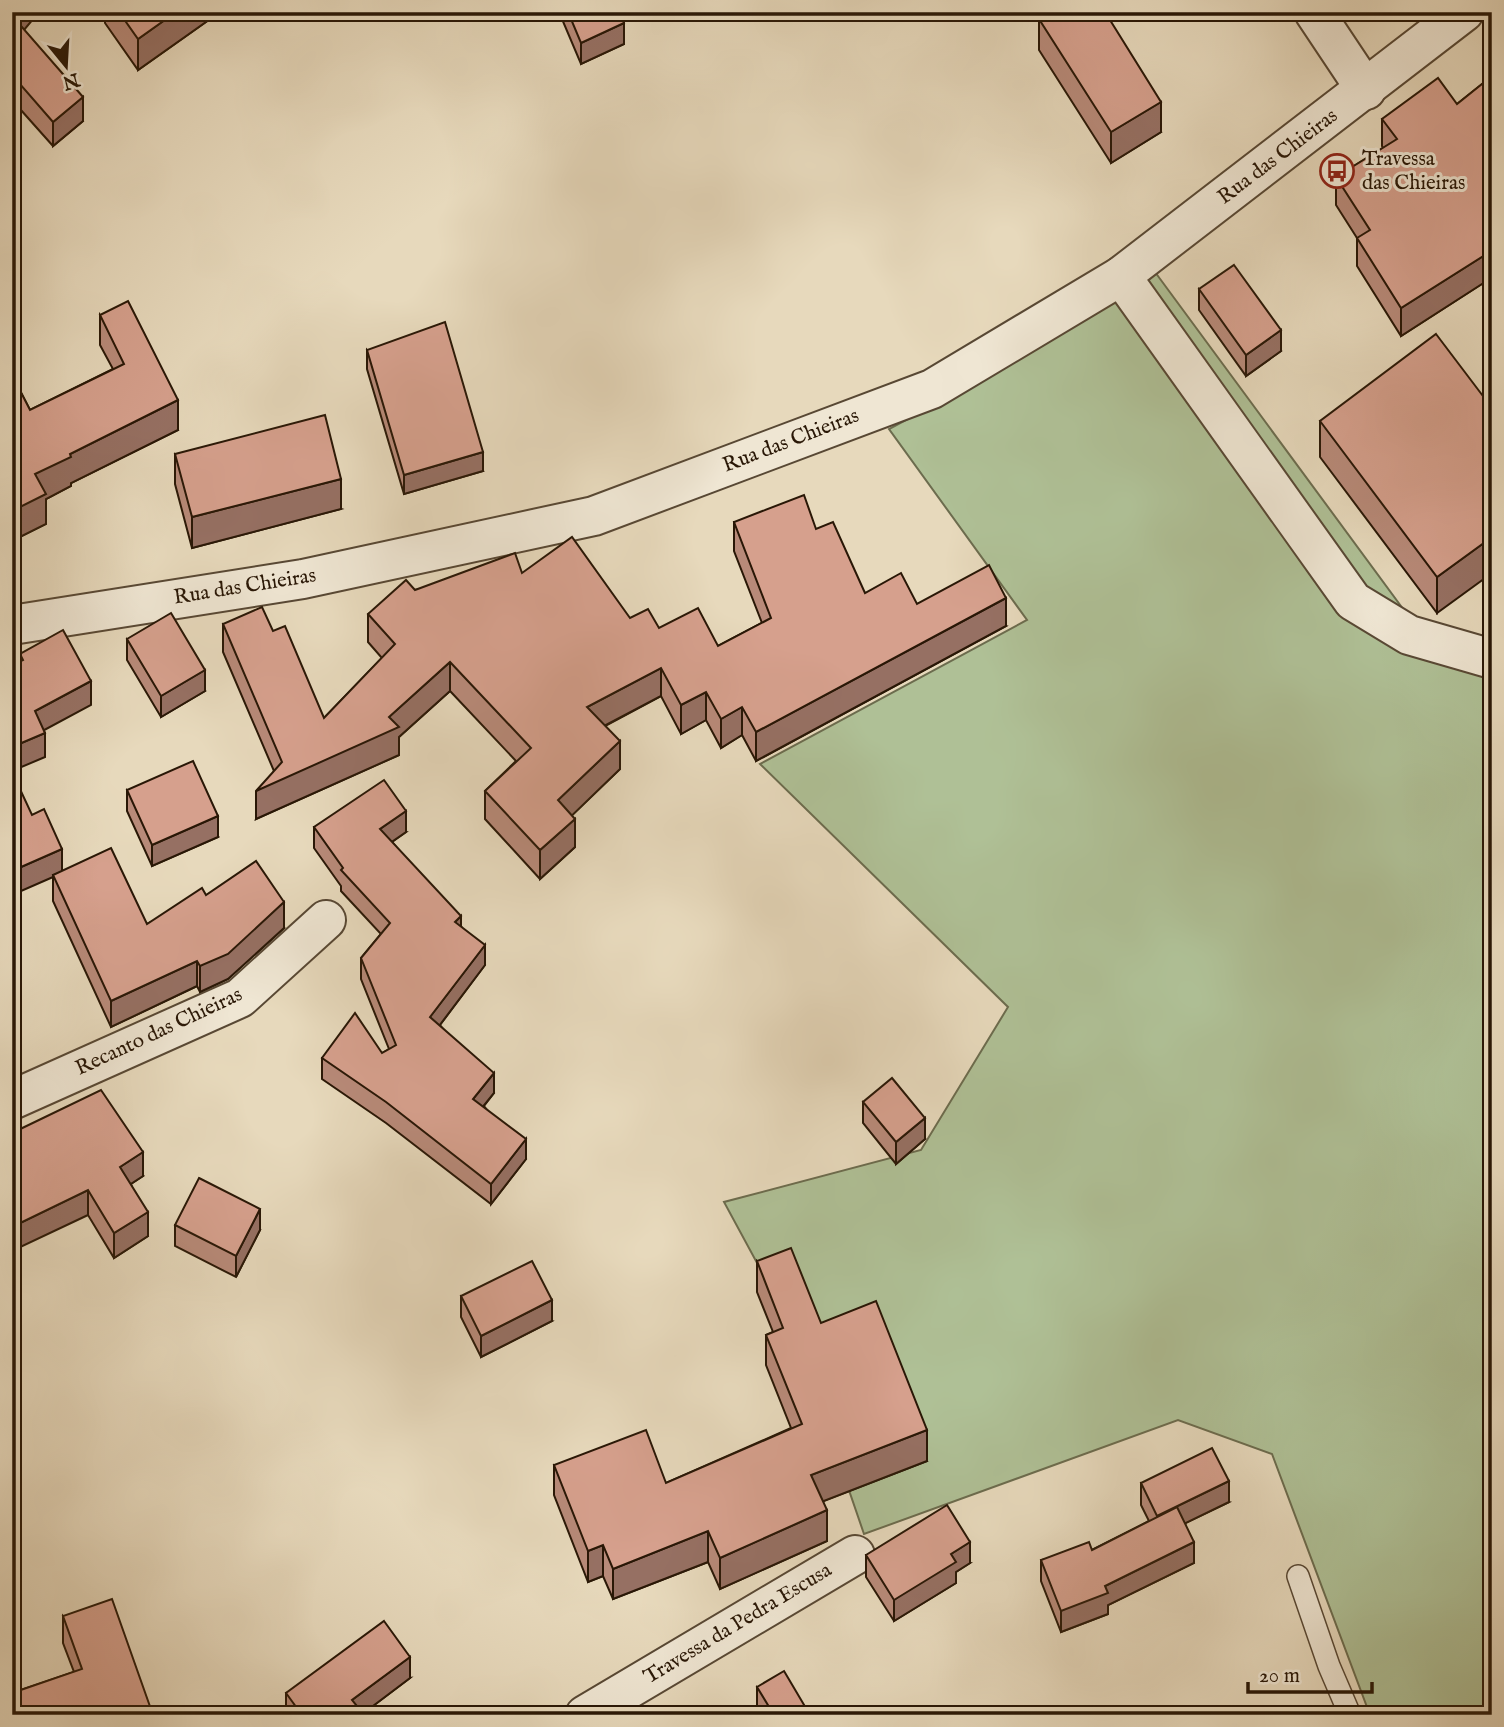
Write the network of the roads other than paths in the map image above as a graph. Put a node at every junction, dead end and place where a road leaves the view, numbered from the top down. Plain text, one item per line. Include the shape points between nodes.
1 (1314, 12) edge
2 (1464, 12) edge
3 (1366, 90) junction
4 (1121, 276) junction
5 (12, 625) edge
6 (1492, 659) edge
7 (326, 920) dead end
8 (12, 1100) edge
9 (855, 1555) dead end
10 (1298, 1576) dead end
11 (585, 1715) edge
12 (1350, 1715) edge

1 - 3 street
2 - 3 street, Rua das Chieiras
3 - 4 street, Rua das Chieiras
4 - 5 street, Rua das Chieiras via 932,388 594,516 303,579
4 - 6 street via 1353,601 1409,635
7 - 8 street, Recanto das Chieiras via 240,998
9 - 11 street, Travessa da Pedra Escusa
10 - 12 lane

